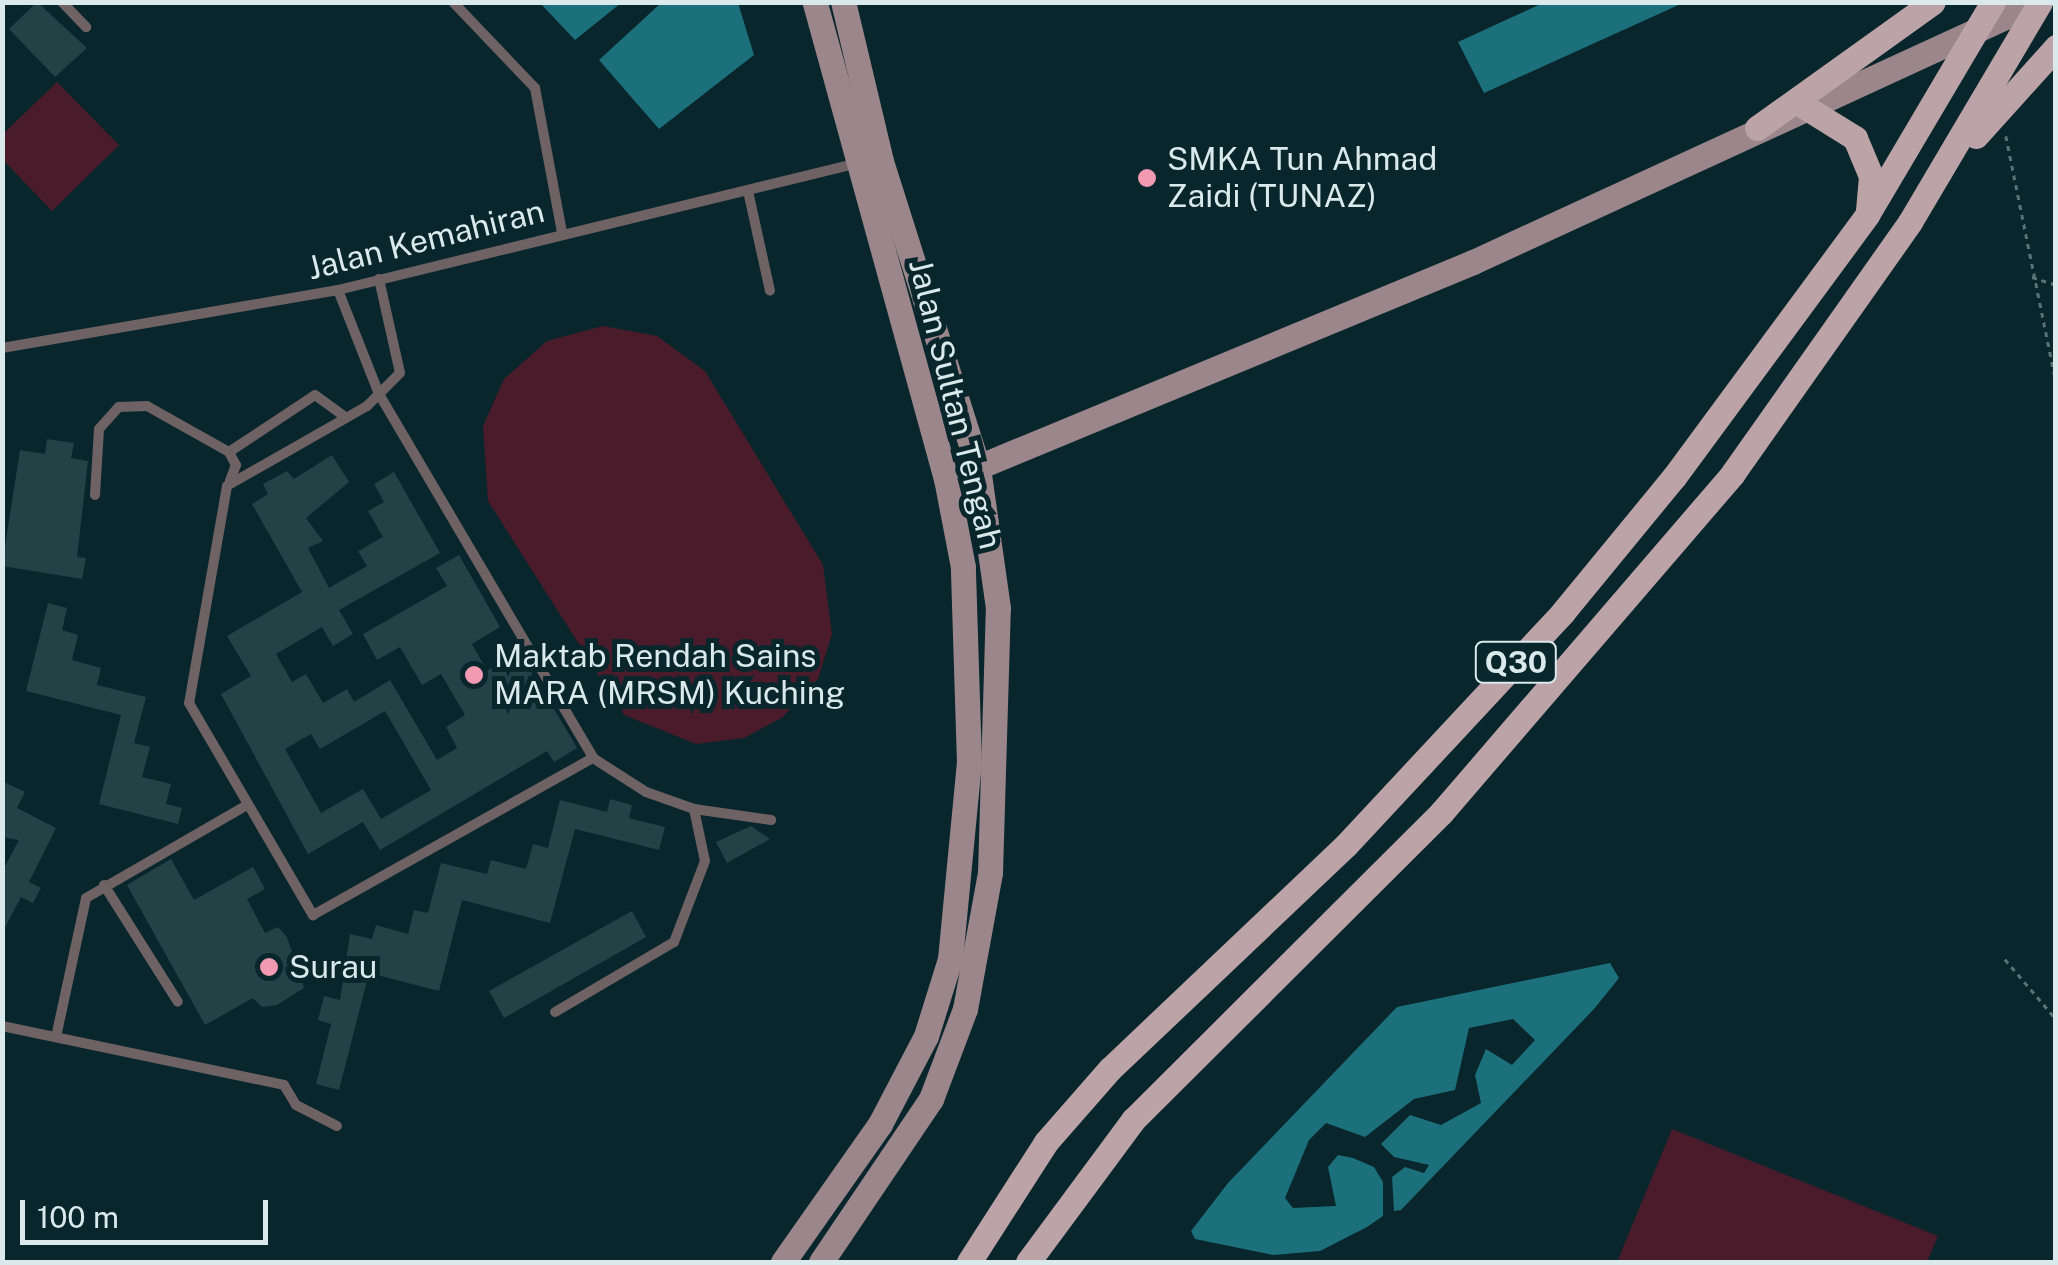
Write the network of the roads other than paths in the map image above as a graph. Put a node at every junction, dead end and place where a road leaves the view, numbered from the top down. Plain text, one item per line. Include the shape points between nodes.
1 (62, 2) edge
2 (453, 2) edge
3 (816, 2) edge
4 (842, 2) edge
5 (1933, 2) edge
6 (2039, 2) edge
7 (1988, 13) edge
8 (86, 28) dead end
9 (2056, 47) edge
10 (1805, 107) junction
11 (1756, 128) junction
12 (859, 163) junction
13 (748, 191) junction
14 (1867, 215) junction
15 (1910, 222) junction
16 (562, 232) junction
17 (379, 279) junction
18 (338, 290) junction
19 (770, 291) dead end
20 (2, 348) edge
21 (378, 394) junction
22 (343, 414) junction
23 (229, 452) junction
24 (978, 467) junction
25 (226, 486) junction
26 (95, 495) dead end
27 (593, 758) junction
28 (247, 805) junction
29 (694, 810) junction
30 (771, 820) dead end
31 (104, 884) junction
32 (178, 1002) dead end
33 (556, 1012) dead end
34 (2, 1026) edge
35 (56, 1037) junction
36 (337, 1126) dead end
37 (782, 1262) edge
38 (822, 1262) edge
39 (969, 1262) edge
40 (1028, 1262) edge

1 - 8 lane
2 - 16 lane via 534,88
3 - 12 main road, Jalan Sultan Tengah
4 - 24 main road, Jalan Sultan Tengah via 880,161
5 - 11 main road via 1861,61
6 - 7 main road
6 - 15 main road, Q30
7 - 10 main road
7 - 14 main road, Q30
9 - 15 main road via 1994,112
10 - 11 main road
10 - 14 main road via 1855,138 1871,176
11 - 24 main road via 1472,262
12 - 13 lane, Jalan Kemahiran
12 - 37 main road, Jalan Sultan Tengah via 963,567 964,852 950,959 926,1036 872,1138
13 - 16 lane, Jalan Kemahiran
13 - 19 lane
14 - 39 main road, Q30 via 1764,359 1563,612 1346,845 1110,1069 1046,1142
15 - 40 main road, Q30 via 1733,473 1588,647 1441,813 1133,1120 1070,1194
16 - 17 lane, Jalan Kemahiran
17 - 18 lane, Jalan Kemahiran
17 - 21 lane via 400,373
18 - 20 lane, Jalan Kemahiran
18 - 21 lane
21 - 22 lane
21 - 27 lane
22 - 23 lane via 315,395
22 - 25 lane
23 - 25 lane via 236,472
23 - 26 lane via 147,406 119,406 99,430
24 - 38 main road, Jalan Sultan Tengah via 998,608 990,873 980,946 931,1099
25 - 28 lane via 189,703
27 - 28 lane via 320,916 306,908
27 - 29 lane via 646,792
28 - 31 lane
29 - 30 lane
29 - 33 lane via 704,861 674,942
31 - 32 lane
31 - 35 lane via 80,909
34 - 35 lane
35 - 36 lane via 284,1086 296,1104

